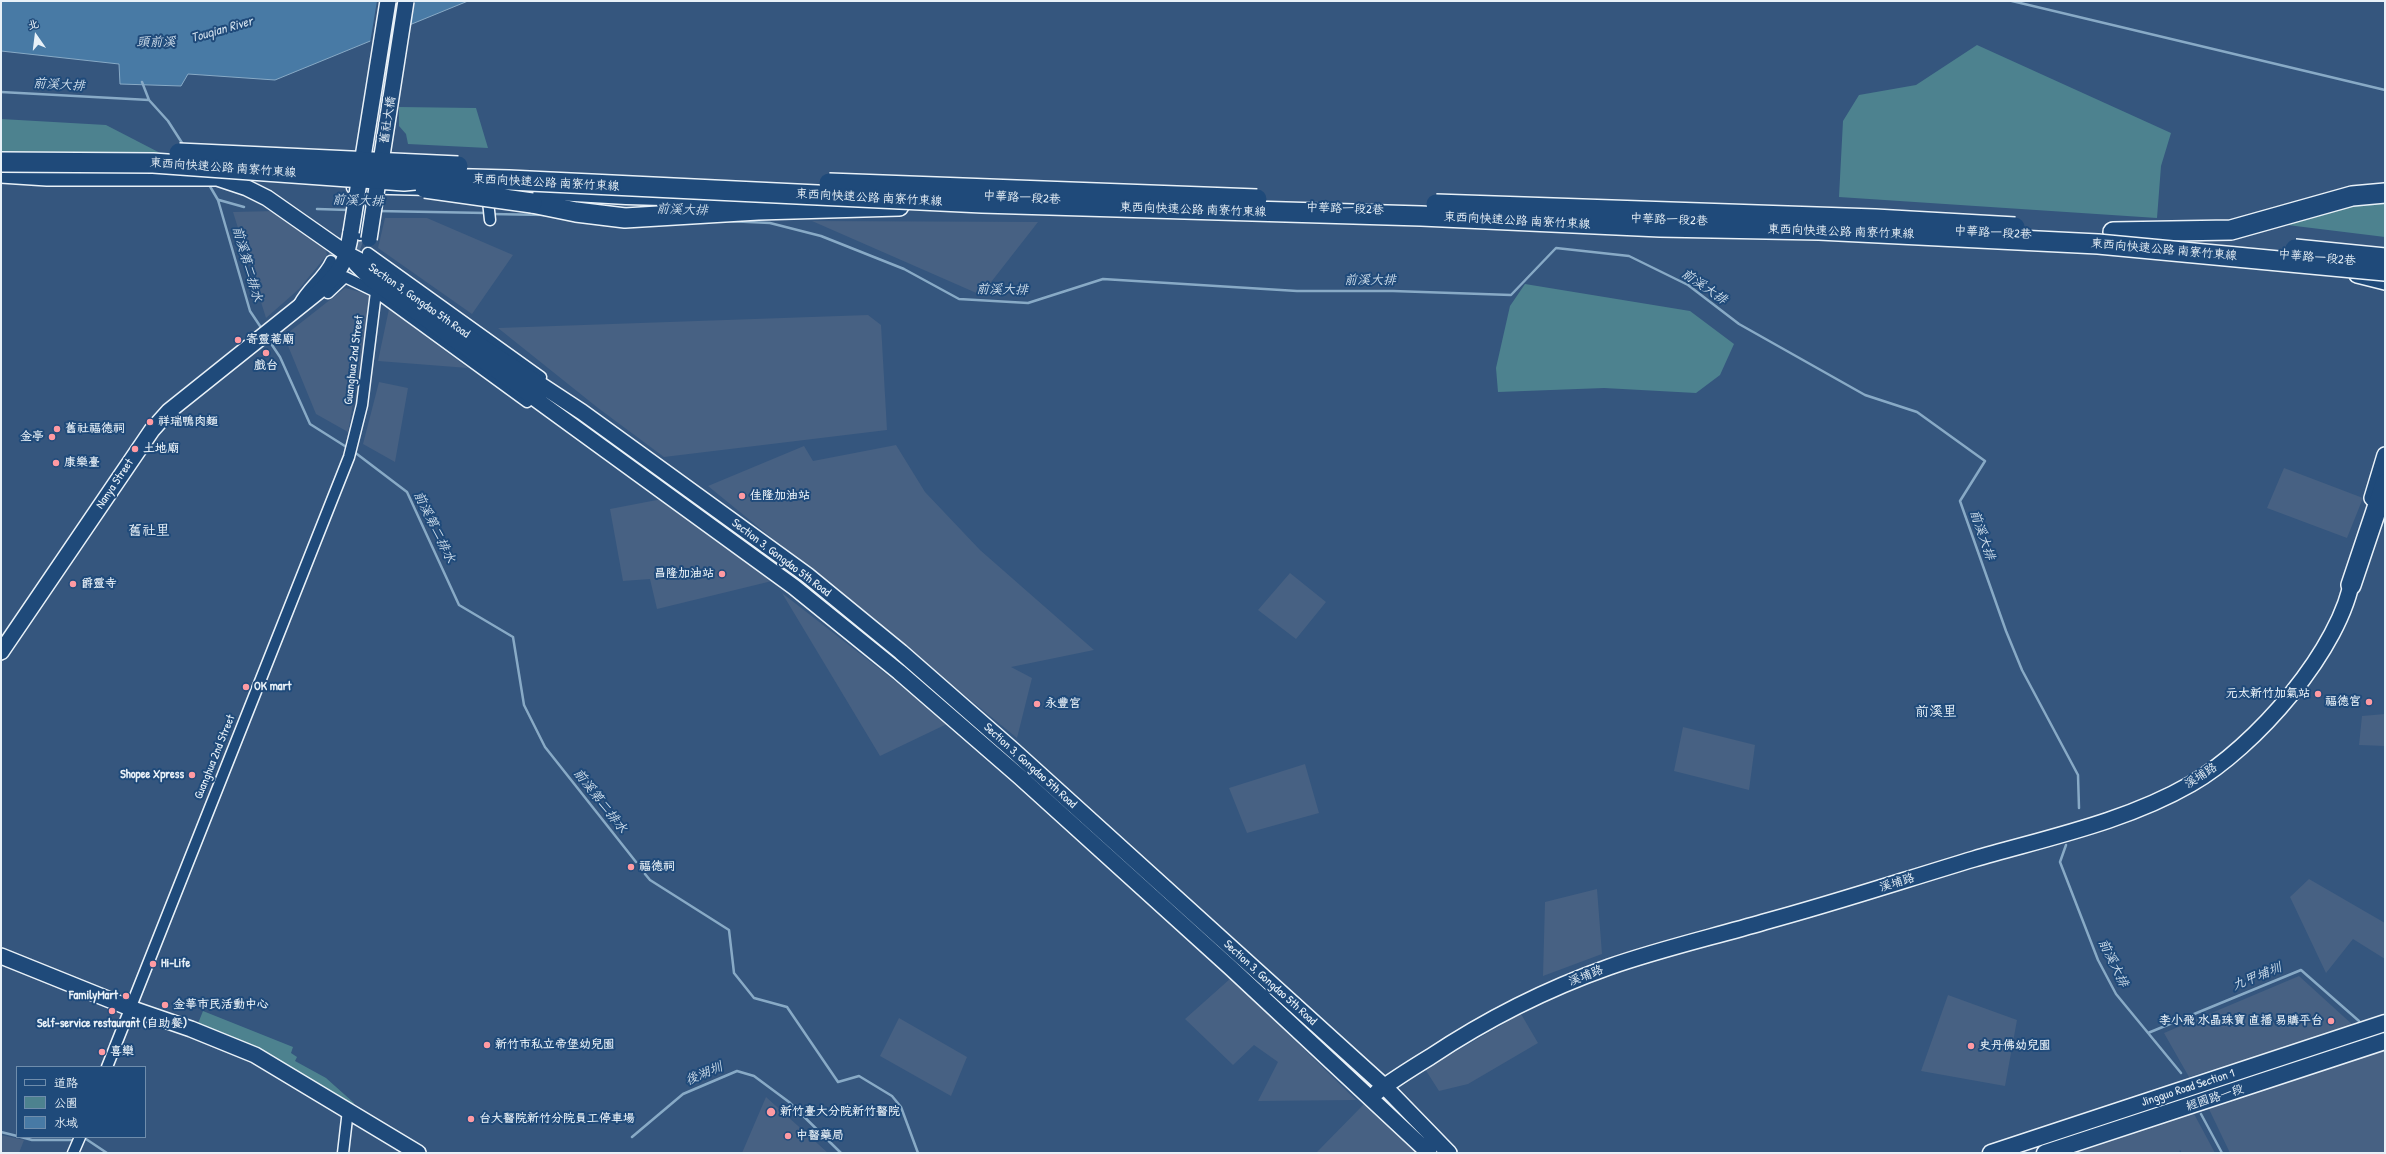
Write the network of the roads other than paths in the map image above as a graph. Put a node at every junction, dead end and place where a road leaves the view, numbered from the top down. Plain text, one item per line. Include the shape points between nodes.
1 (388, 1) edge
2 (406, 1) edge
3 (1, 149) edge
4 (1, 162) edge
5 (1, 170) edge
6 (1, 175) edge
7 (47, 178) junction
8 (404, 181) junction
9 (368, 188) junction
10 (460, 191) junction
11 (516, 193) junction
12 (2385, 193) edge
13 (488, 201) junction
14 (900, 201) junction
15 (951, 207) junction
16 (490, 220) dead end
17 (2113, 232) junction
18 (358, 239) junction
19 (347, 254) junction
20 (2385, 258) edge
21 (331, 261) tunnel mouth
22 (2385, 271) edge
23 (2356, 275) junction
24 (2385, 278) edge
25 (2385, 282) edge
26 (376, 292) junction
27 (296, 309) junction
28 (582, 412) junction
29 (568, 424) junction
30 (2385, 455) edge
31 (2385, 484) edge
32 (718, 512) junction
33 (2385, 513) edge
34 (708, 525) junction
35 (2352, 585) junction
36 (1, 651) edge
37 (1, 956) edge
38 (130, 1008) junction
39 (2385, 1023) edge
40 (2385, 1041) edge
41 (107, 1066) edge
42 (1384, 1086) junction
43 (1372, 1097) junction
44 (348, 1110) junction
45 (80, 1138) edge
46 (73, 1153) edge
47 (342, 1153) edge
48 (418, 1153) edge
49 (1429, 1153) edge
50 (1449, 1153) edge
51 (1991, 1153) edge
52 (2045, 1153) edge

1 - 18 street, 舊社大橋, bridge
2 - 18 street, 舊社大橋, bridge
3 - 17 highway, 東西向快速公路 南寮竹東線, bridge via 222,154 855,184 1875,218
4 - 8 highway, 東西向快速公路 南寮竹東線, bridge via 153,163
5 - 7 street via 36,172
6 - 7 street
7 - 19 street via 217,178 268,198
8 - 14 highway, bridge via 427,188 625,218 758,210 830,209
8 - 22 highway, 東西向快速公路 南寮竹東線, bridge via 436,178 509,180 982,203 1422,216 1660,227 1819,230 2098,244
9 - 10 street, 中華路一段2巷
9 - 18 street
9 - 18 street, 中華路一段2巷 via 350,188 347,217
10 - 11 street, 中華路一段2巷
10 - 13 street, 中華路一段2巷
11 - 13 street, 中華路一段2巷
11 - 14 street, 中華路一段2巷 via 734,202 760,190
12 - 17 highway via 2352,196 2231,230
13 - 16 street
14 - 15 street, 中華路一段2巷
14 - 15 street, 中華路一段2巷 via 935,198
15 - 23 street, 中華路一段2巷 via 1994,246 2094,251
17 - 20 highway, 東西向快速公路 南寮竹東線, bridge
18 - 19 street
18 - 28 street, Section 3, Gongdao 5th Road via 550,383
19 - 27 street via 338,273
19 - 28 street, Section 3, Gongdao 5th Road via 380,271 477,343
19 - 29 street, Section 3, Gongdao 5th Road via 372,280
21 - 27 street via 328,268 304,293
23 - 24 street, 中華路一段2巷
23 - 25 street
26 - 27 street, Section 3, Gongdao 5th Road via 345,277 321,298
26 - 29 street, Section 3, Gongdao 5th Road via 531,404
26 - 38 street, Guanghua 2nd Street via 362,405 349,457
27 - 36 street, Nanya Street via 169,412 152,430
28 - 32 street, Section 3, Gongdao 5th Road
29 - 34 street, Section 3, Gongdao 5th Road
30 - 35 street, 溪埔路 via 2357,543
31 - 35 highway
32 - 34 street
32 - 42 street, Section 3, Gongdao 5th Road via 807,575 901,652 1020,756
33 - 35 street, 溪埔路 via 2374,545
34 - 43 street, Section 3, Gongdao 5th Road via 794,587 899,672 1026,782
35 - 42 street, 溪埔路 via 2338,620 2316,662 2287,701 2255,734 2192,784 2146,806 2046,840 1610,966 1537,994 1470,1030
37 - 38 street
38 - 41 street, Guanghua 2nd Street
38 - 44 street via 192,1029 255,1055
39 - 51 main road, Jingguo Road Section 1
40 - 52 main road, 經國路一段
42 - 43 street, 溪埔路
42 - 50 street, Section 3, Gongdao 5th Road
43 - 49 street, Section 3, Gongdao 5th Road
44 - 47 street
44 - 48 street
45 - 46 street

